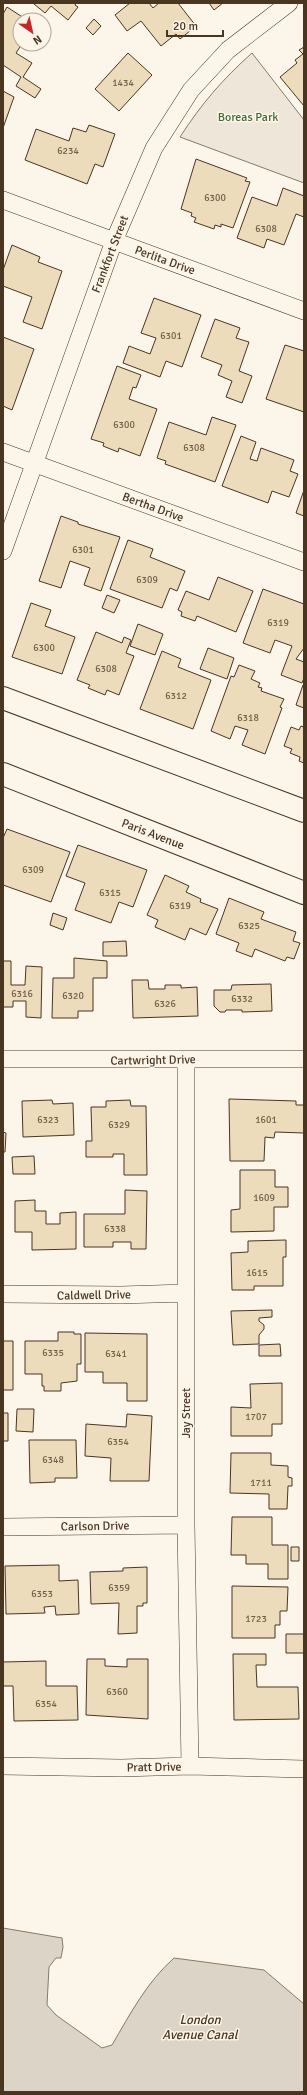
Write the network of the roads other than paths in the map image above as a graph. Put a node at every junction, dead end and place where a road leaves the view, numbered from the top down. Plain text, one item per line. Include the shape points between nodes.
1 (289, 3) edge
2 (3, 200) edge
3 (114, 241) junction
4 (304, 311) edge
5 (3, 452) edge
6 (35, 464) junction
7 (3, 551) edge
8 (304, 562) edge
9 (3, 698) edge
10 (3, 774) edge
11 (304, 810) edge
12 (304, 893) edge
13 (3, 1059) edge
14 (186, 1059) junction
15 (304, 1059) edge
16 (186, 1293) junction
17 (3, 1294) edge
18 (186, 1525) junction
19 (3, 1527) edge
20 (3, 1766) edge
21 (190, 1766) junction
22 (304, 1769) edge

1 - 3 street, Frankfort Street via 228,50 191,90 154,148
2 - 3 street, Perlita Drive
3 - 4 street, Perlita Drive
3 - 6 street, Frankfort Street
5 - 6 street, Bertha Drive
6 - 7 street, Frankfort Street
6 - 8 street, Bertha Drive
9 - 11 street
10 - 12 street, Paris Avenue
13 - 14 street, Cartwright Drive
14 - 15 street, Cartwright Drive
14 - 16 street, Jay Street
16 - 17 street, Caldwell Drive
16 - 18 street, Jay Street
18 - 19 street, Carlson Drive
18 - 21 street, Jay Street
20 - 21 street, Pratt Drive
21 - 22 street, Pratt Drive

